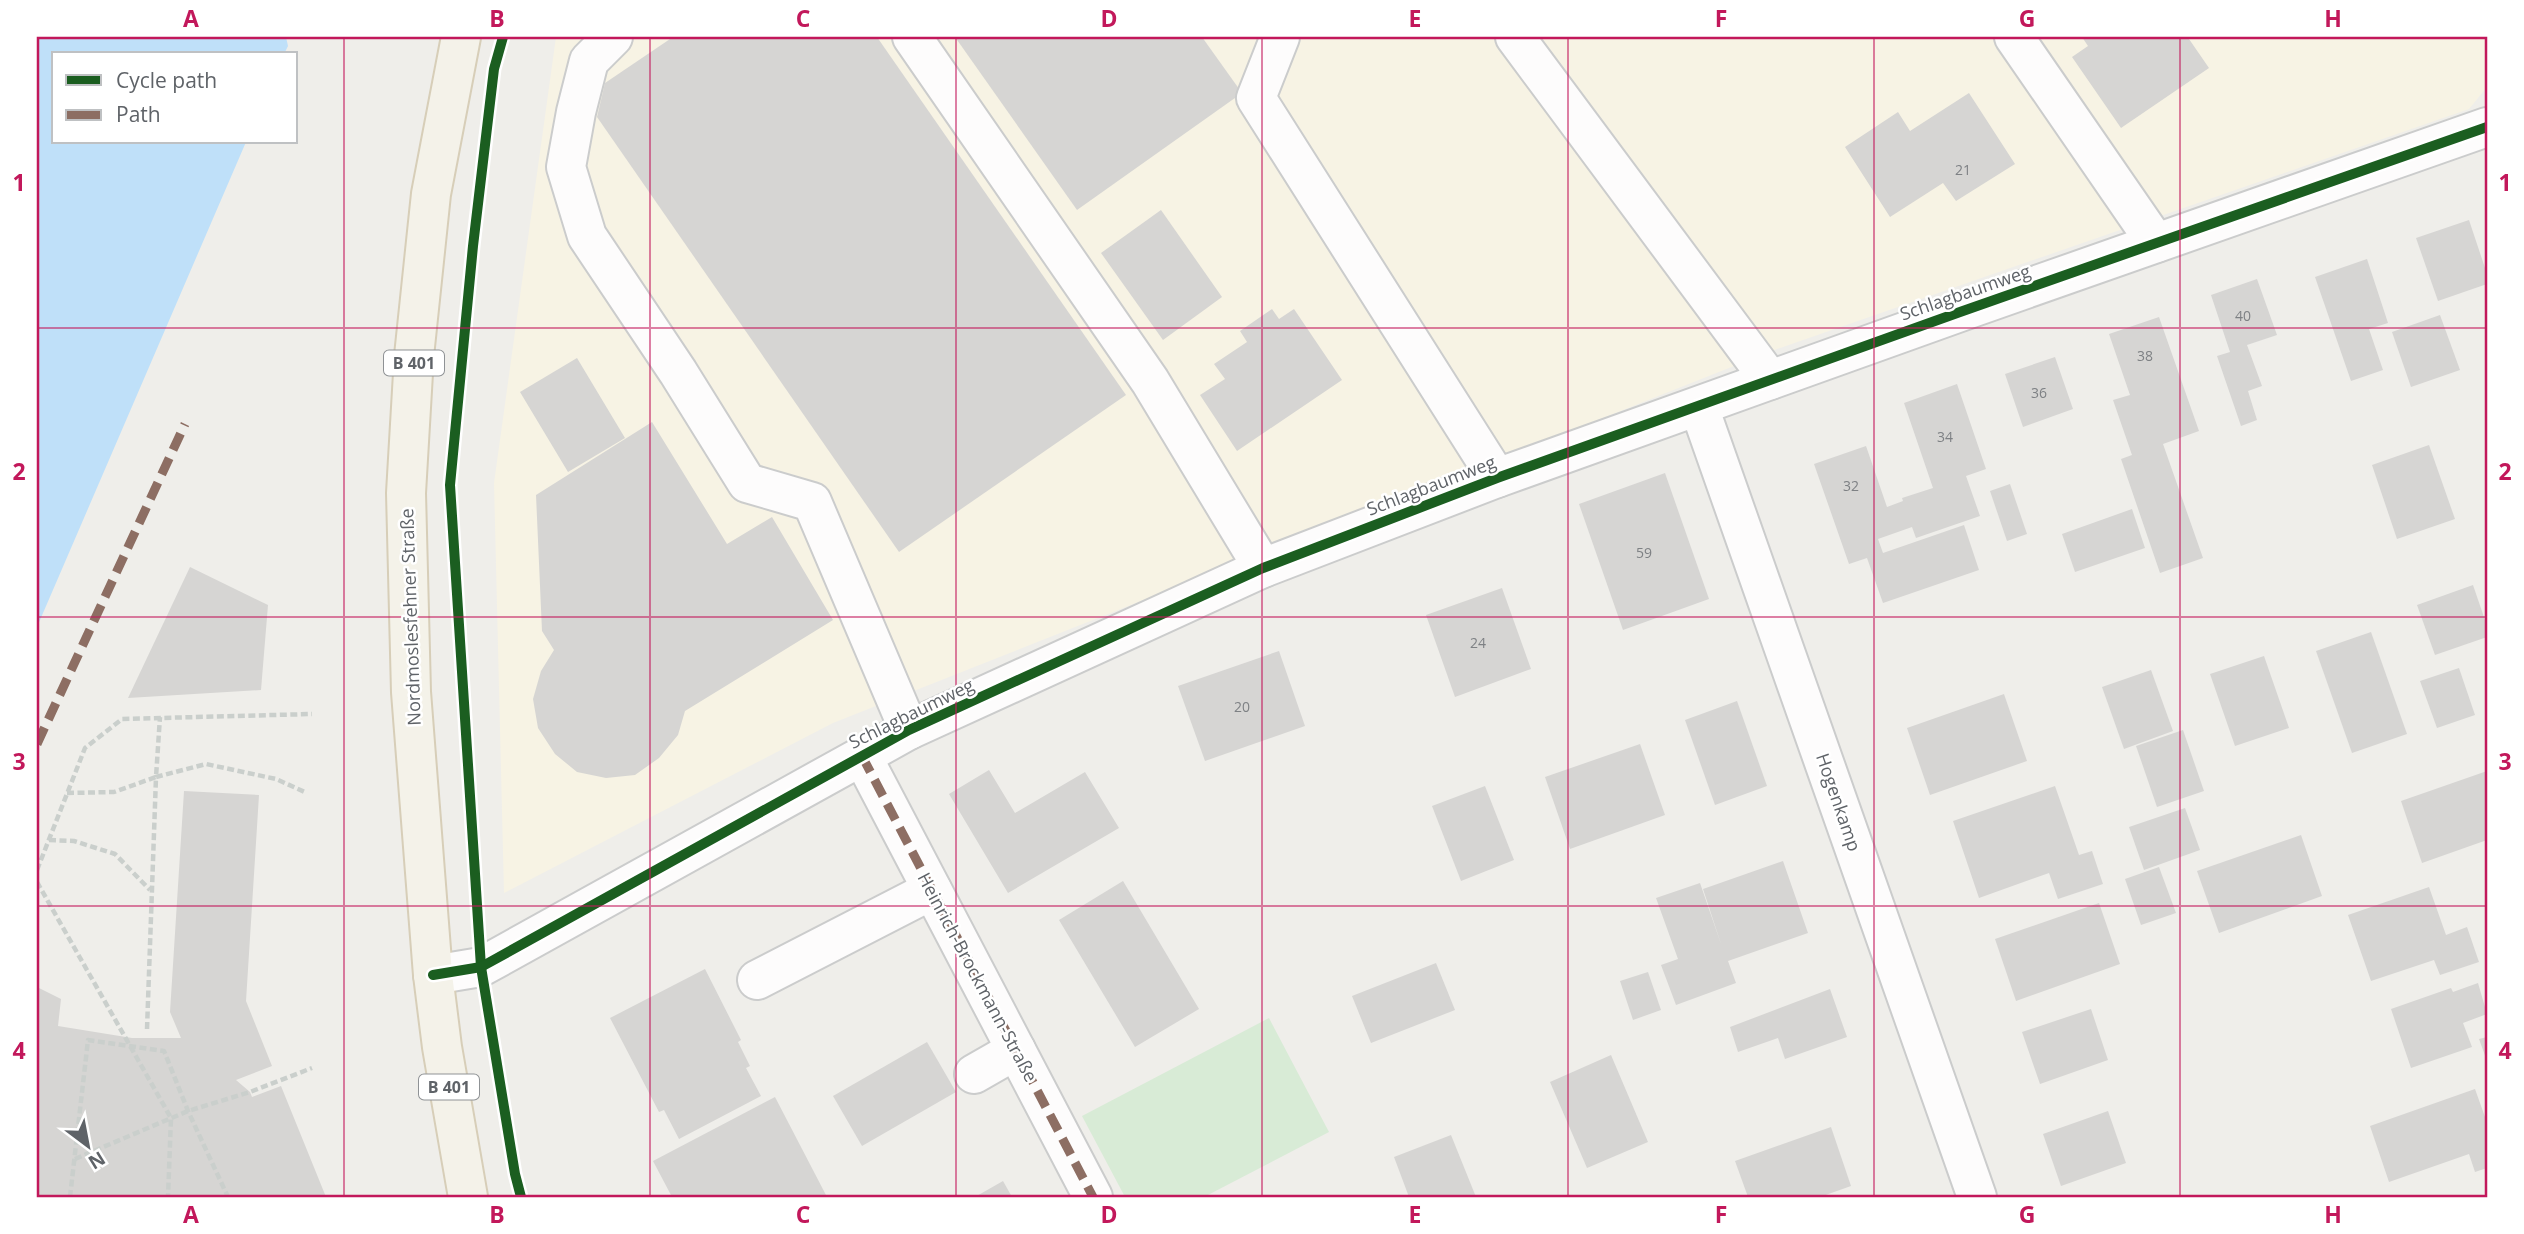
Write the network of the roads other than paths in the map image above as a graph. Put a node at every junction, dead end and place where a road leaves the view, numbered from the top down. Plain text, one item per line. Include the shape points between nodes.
1 (461, 37) edge
2 (613, 37) edge
3 (912, 37) edge
4 (1280, 37) edge
5 (1515, 37) edge
6 (2014, 37) edge
7 (2487, 129) edge
8 (2156, 243) junction
9 (1770, 380) junction
10 (1699, 407) junction
11 (1497, 478) junction
12 (1263, 568) junction
13 (909, 730) junction
14 (862, 756) junction
15 (932, 890) junction
16 (433, 975) junction
17 (757, 980) dead end
18 (1016, 1050) junction
19 (974, 1074) dead end
20 (468, 1197) edge
21 (1093, 1197) edge
22 (1977, 1197) edge

1 - 16 main road, Nordmoslesfehner Straße / B 401 via 431,194 406,493 411,692
2 - 13 street via 589,61 566,167 587,236 747,482 812,502
3 - 12 street via 1150,381
4 - 11 street via 1256,98
5 - 9 street
6 - 8 street
7 - 8 street, Schlagbaumweg
8 - 9 street, Schlagbaumweg
9 - 10 street, Schlagbaumweg
10 - 11 street, Schlagbaumweg
10 - 22 street, Hogenkamp
11 - 12 street, Schlagbaumweg
12 - 13 street, Schlagbaumweg
13 - 14 street, Schlagbaumweg
14 - 15 street, Heinrich-Brockmann-Straße
14 - 16 street, Schlagbaumweg via 481,967
15 - 17 street
15 - 18 street, Heinrich-Brockmann-Straße
16 - 20 main road, Nordmoslesfehner Straße / B 401
18 - 19 street
18 - 21 street, Heinrich-Brockmann-Straße

